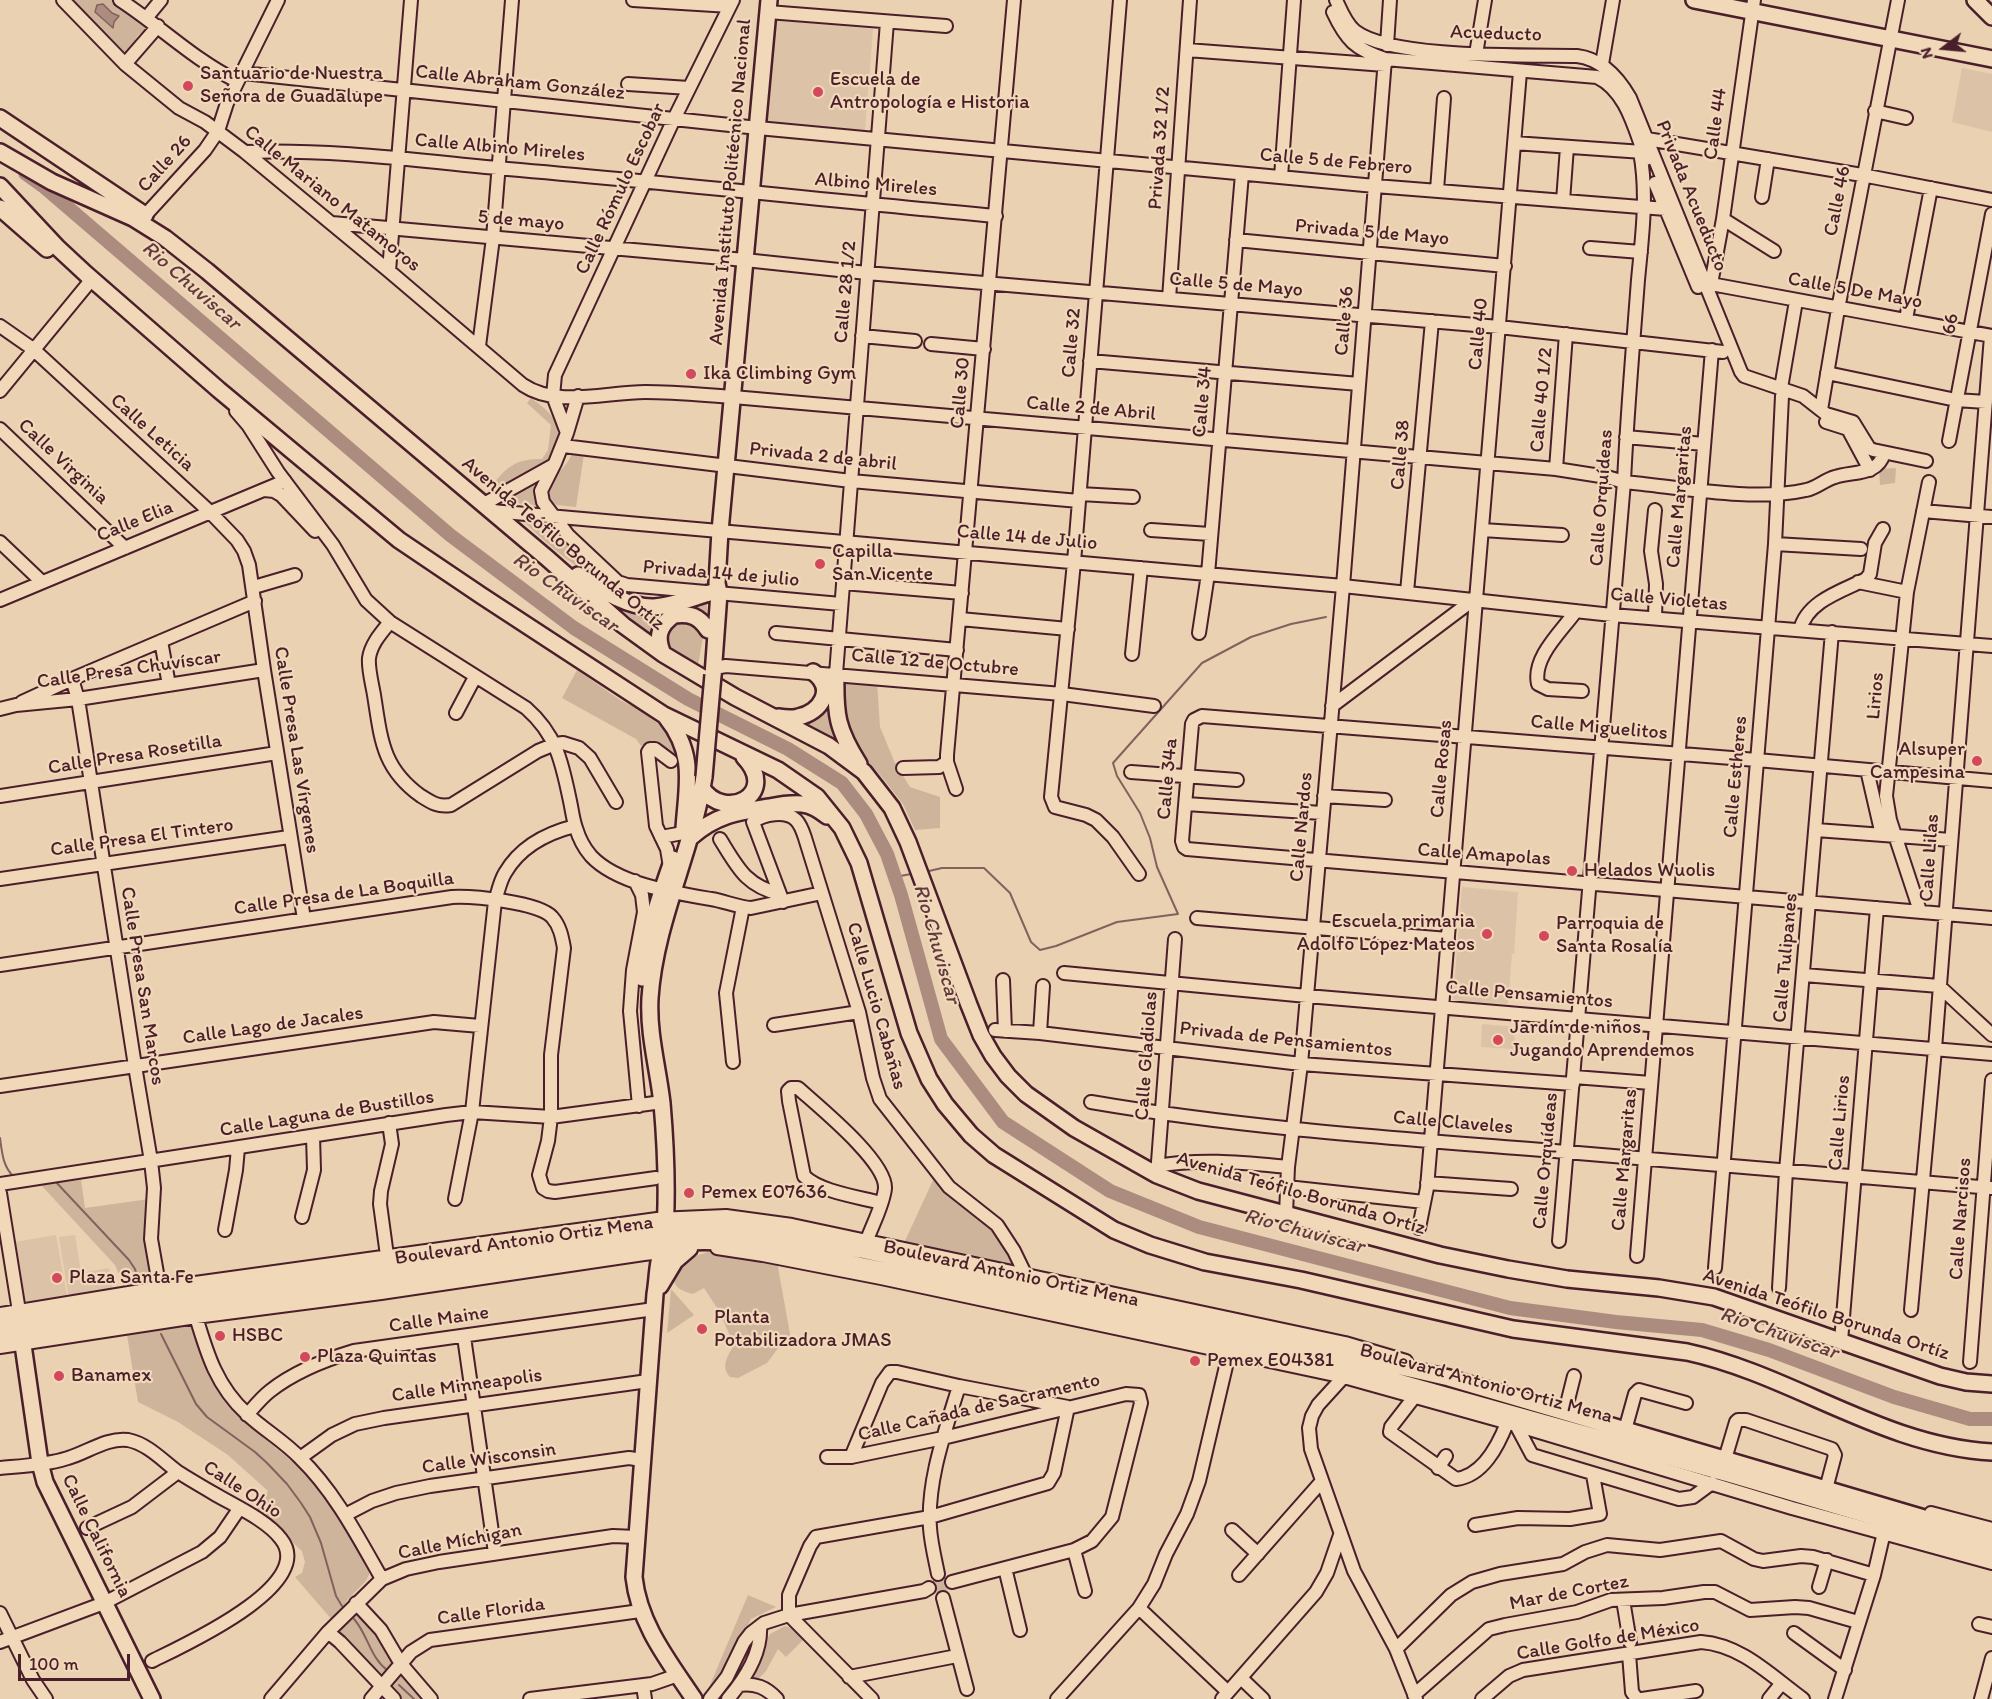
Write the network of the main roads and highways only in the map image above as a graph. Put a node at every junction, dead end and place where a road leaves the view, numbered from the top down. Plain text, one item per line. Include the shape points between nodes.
1 (1694, 0) edge
2 (1975, 0) edge
3 (769, 6) edge
4 (1753, 6) edge
5 (1992, 17) edge
6 (1992, 59) edge
7 (0, 118) edge
8 (0, 152) edge
9 (0, 186) edge
10 (0, 208) edge
11 (139, 218) junction
12 (89, 276) junction
13 (547, 558) junction
14 (717, 589) junction
15 (708, 630) junction
16 (663, 654) junction
17 (710, 672) junction
18 (813, 672) road end
19 (836, 674) road end
20 (664, 715) junction
21 (770, 715) junction
22 (740, 753) junction
23 (864, 772) junction
24 (701, 778) junction
25 (842, 828) junction
26 (686, 833) junction
27 (667, 891) junction
28 (651, 1104) junction
29 (661, 1239) junction
30 (688, 1249) road end
31 (655, 1301) junction
32 (0, 1324) edge
33 (21, 1328) junction
34 (0, 1337) edge
35 (1354, 1363) junction
36 (1992, 1384) edge
37 (1992, 1452) edge
38 (1887, 1521) junction
39 (1992, 1538) edge
40 (1992, 1552) edge
41 (152, 1699) edge
42 (694, 1699) edge

1 - 4 main road
2 - 5 main road
3 - 14 main road, Avenida Instituto Politécnico Nacional
4 - 6 main road
7 - 11 main road
8 - 11 main road via 52,182
9 - 12 main road via 58,249
10 - 12 main road via 75,273
11 - 13 main road, Avenida Teófilo Borunda Ortíz
12 - 20 main road via 399,540
13 - 14 main road via 597,587 644,606 657,607
13 - 16 main road, Avenida Teófilo Borunda Ortíz via 623,625
14 - 15 main road, Avenida Instituto Politécnico Nacional
14 - 17 main road, Avenida Instituto Politécnico Nacional
15 - 16 main road via 694,615 674,615 661,627 658,636
15 - 17 main road, Avenida Instituto Politécnico Nacional
16 - 21 main road, Avenida Teófilo Borunda Ortíz
17 - 24 main road, Avenida Instituto Politécnico Nacional
18 - 21 main road via 824,682 825,691 817,708 798,717
19 - 23 main road via 839,729
20 - 22 main road
20 - 26 main road via 680,736 688,765
21 - 23 main road, Avenida Teófilo Borunda Ortíz via 829,746
22 - 24 main road via 757,776 749,796 721,804 712,801
22 - 25 main road via 802,785
23 - 36 main road, Avenida Teófilo Borunda Ortíz via 892,808 908,842 969,1005 993,1056 1026,1094 1074,1128 1198,1191 1440,1255 1508,1269 1714,1297 1941,1376
24 - 26 main road, Avenida Instituto Politécnico Nacional
25 - 26 main road via 816,808 788,804 734,813
25 - 37 main road via 858,863 918,1056 945,1104 994,1155 1114,1230 1205,1262 1301,1280 1491,1325 1715,1358 1893,1432 1946,1446
26 - 27 main road, Avenida Instituto Politécnico Nacional
26 - 27 main road, Avenida Instituto Politécnico Nacional via 670,867
27 - 28 main road, Avenida Instituto Politécnico Nacional via 650,999
28 - 29 main road, Avenida Instituto Politécnico Nacional
28 - 29 main road, Avenida Instituto Politécnico Nacional
29 - 31 main road, Avenida Instituto Politécnico Nacional
29 - 33 main road, Boulevard Antonio Ortiz Mena via 195,1313
29 - 33 main road, Boulevard Antonio Ortiz Mena via 388,1262 160,1294
29 - 35 main road, Boulevard Antonio Ortiz Mena via 860,1251 1031,1287 1232,1341
30 - 31 main road via 675,1261
31 - 42 main road, Avenida Instituto Politécnico Nacional via 634,1577 646,1624
32 - 33 main road, Boulevard Antonio Ortiz Mena
33 - 34 main road, Boulevard Antonio Ortiz Mena
33 - 41 main road, Calle California via 45,1482
35 - 38 main road, Boulevard Antonio Ortiz Mena
35 - 38 main road, Boulevard Antonio Ortiz Mena via 1449,1378 1725,1459 1826,1489
38 - 39 main road, Boulevard Antonio Ortiz Mena
38 - 40 main road, Boulevard Antonio Ortiz Mena

